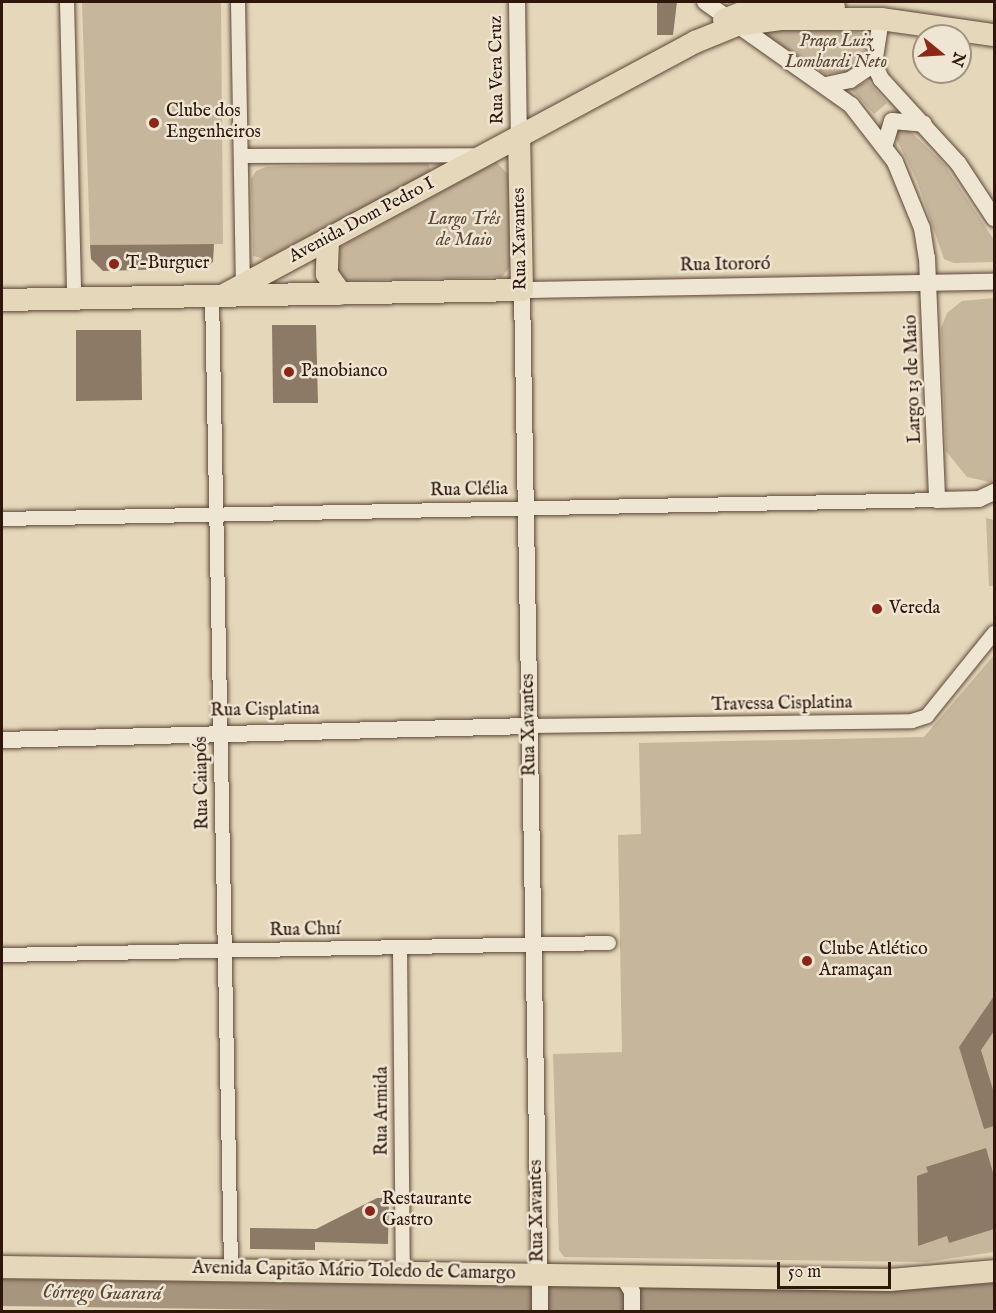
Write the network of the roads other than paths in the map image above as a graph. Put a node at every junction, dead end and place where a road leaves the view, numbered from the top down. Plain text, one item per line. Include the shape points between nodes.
1 (67, 2) edge
2 (238, 2) edge
3 (517, 2) edge
4 (705, 2) edge
5 (764, 2) edge
6 (815, 2) edge
7 (881, 19) junction
8 (732, 21) junction
9 (994, 35) edge
10 (874, 64) junction
11 (826, 85) junction
12 (924, 124) junction
13 (519, 138) junction
14 (885, 144) junction
15 (240, 156) junction
16 (484, 156) junction
17 (994, 218) edge
18 (328, 239) junction
19 (930, 281) junction
20 (994, 282) edge
21 (522, 290) junction
22 (231, 292) junction
23 (341, 294) junction
24 (74, 297) junction
25 (2, 300) edge
26 (989, 498) edge
27 (937, 500) junction
28 (526, 508) junction
29 (216, 514) junction
30 (2, 519) edge
31 (994, 633) edge
32 (530, 726) junction
33 (220, 731) junction
34 (2, 740) edge
35 (609, 943) dead end
36 (534, 945) junction
37 (400, 948) junction
38 (225, 951) junction
39 (2, 955) edge
40 (2, 1267) edge
41 (231, 1270) junction
42 (994, 1272) edge
43 (403, 1273) junction
44 (539, 1283) junction
45 (628, 1285) junction
46 (540, 1310) edge
47 (632, 1311) edge

1 - 24 street
2 - 15 street, Rua Caiapós
3 - 13 street, Rua Vera Cruz
4 - 8 street, Largo 13 de Maio
5 - 6 main road, Avenida Dom Pedro I
5 - 8 main road, Avenida Dom Pedro I
6 - 7 main road, Avenida Dom Pedro I
7 - 8 main road, Avenida Dom Pedro I
7 - 9 main road, Avenida Dom Pedro I
7 - 10 street
8 - 11 street, Largo 13 de Maio
8 - 13 main road, Avenida Dom Pedro I
10 - 11 street via 850,80
10 - 12 street via 880,79
11 - 14 street, Largo 13 de Maio via 864,116
12 - 14 street via 892,122
12 - 17 street via 970,179
13 - 16 main road, Avenida Dom Pedro I
13 - 21 main road, Rua Xavantes
14 - 19 street, Largo 13 de Maio via 922,228
15 - 16 street
15 - 22 street, Rua Caiapós
16 - 18 main road, Avenida Dom Pedro I
18 - 22 main road, Avenida Dom Pedro I
18 - 23 main road via 327,274
19 - 20 street
19 - 21 street, Rua Itororó
19 - 27 street, Largo 13 de Maio
21 - 23 main road
21 - 28 street, Rua Xavantes
22 - 23 main road
22 - 24 main road, Avenida Dom Pedro I
22 - 29 street, Rua Caiapós
24 - 25 main road, Avenida Dom Pedro I
26 - 27 street
27 - 28 street, Rua Clélia
28 - 29 street, Rua Clélia
28 - 32 street, Rua Xavantes
29 - 30 street, Rua Clélia
29 - 33 street, Rua Caiapós
31 - 32 street, Travessa Cisplatina via 927,716 912,721
32 - 33 street, Rua Cisplatina
32 - 36 street, Rua Xavantes
33 - 34 street, Rua Cisplatina
33 - 38 street, Rua Caiapós
35 - 36 street, Rua Chuí
36 - 37 street, Rua Chuí
36 - 44 street, Rua Xavantes
37 - 38 street, Rua Chuí
37 - 43 street, Rua Armida
38 - 39 street, Rua Chuí
38 - 41 street, Rua Caiapós
40 - 41 main road, Avenida Capitão Mário Toledo de Camargo
41 - 43 main road, Avenida Capitão Mário Toledo de Camargo
42 - 45 main road, Avenida Capitão Mário Toledo de Camargo via 890,1280
43 - 44 main road, Avenida Capitão Mário Toledo de Camargo
44 - 45 main road, Avenida Capitão Mário Toledo de Camargo
44 - 46 street, Rua Xavantes
45 - 47 street

